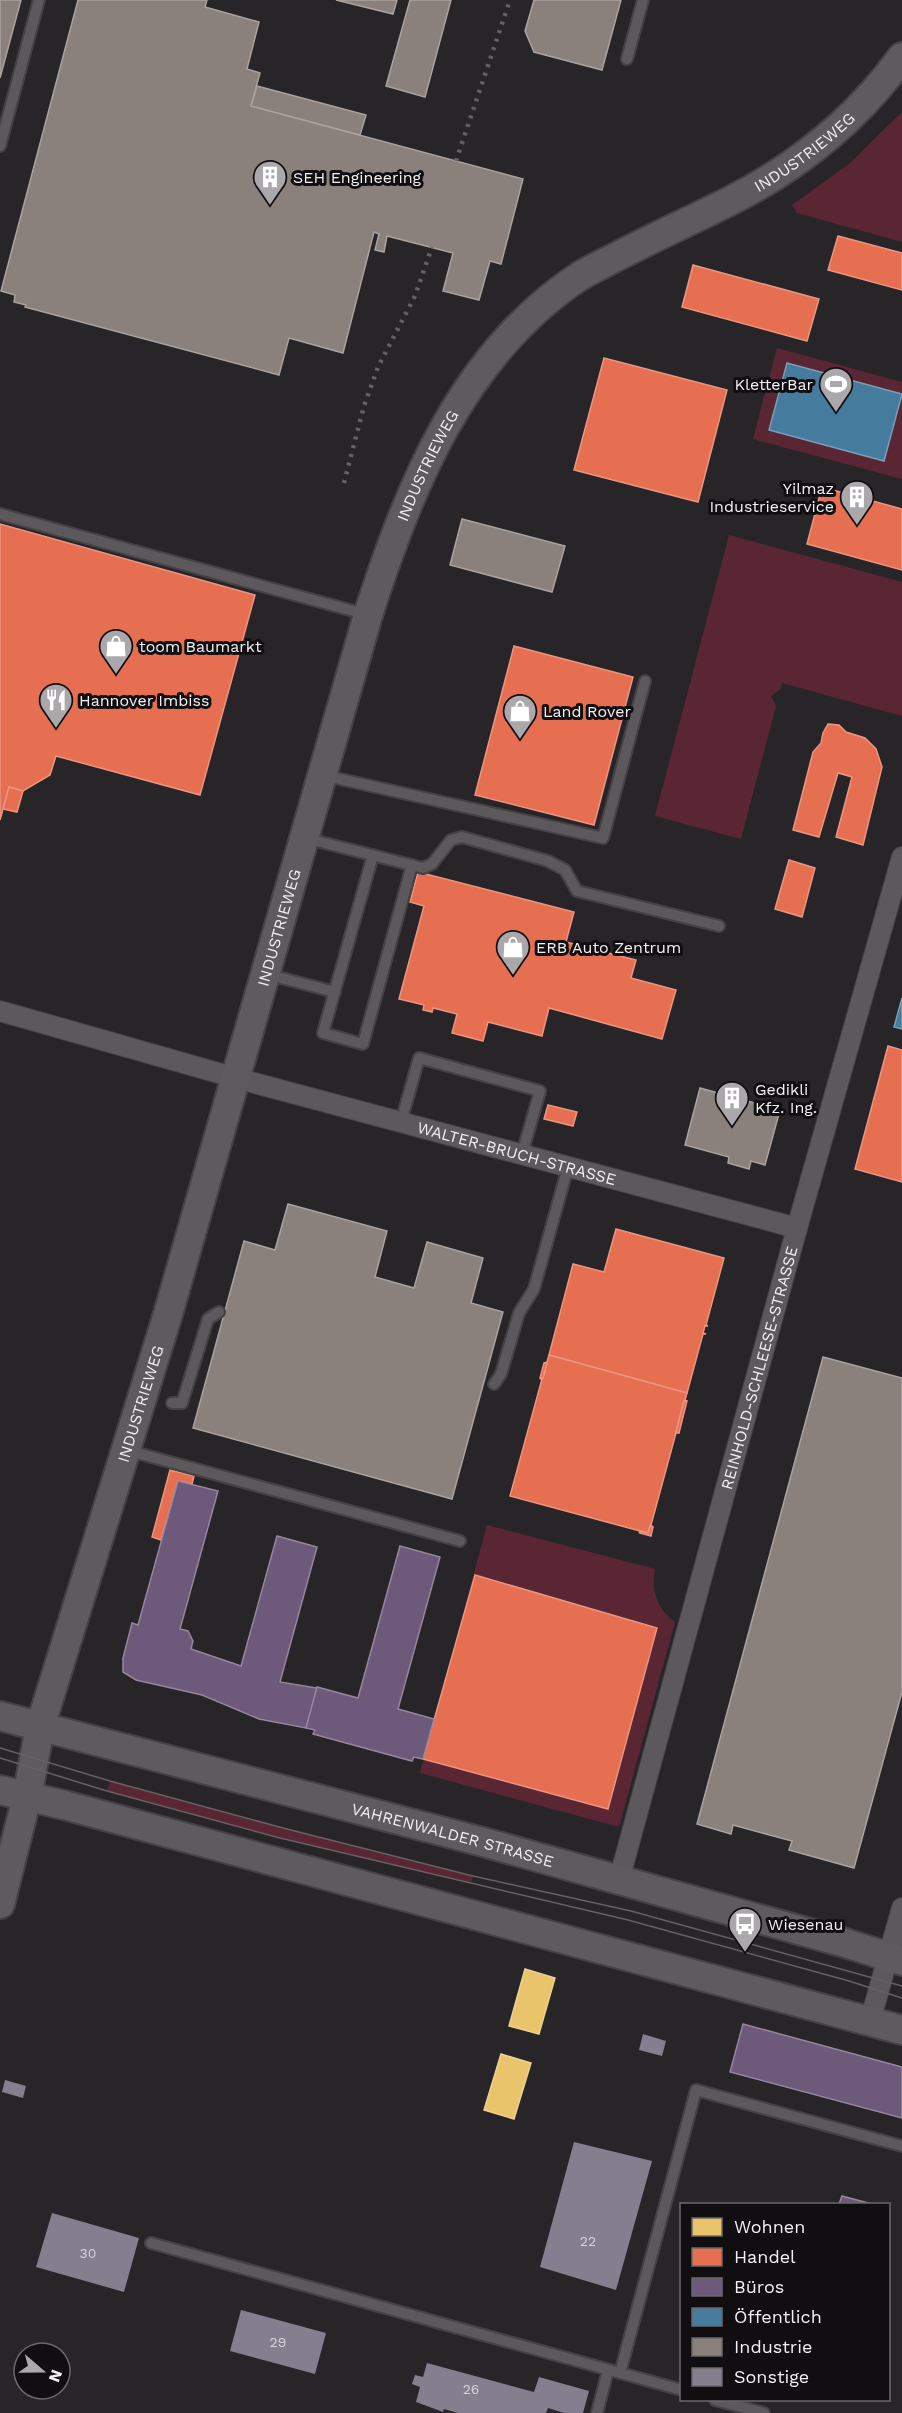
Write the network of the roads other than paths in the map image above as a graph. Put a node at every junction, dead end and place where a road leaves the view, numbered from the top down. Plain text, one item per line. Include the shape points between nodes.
1 (39, 0) edge
2 (643, 0) edge
3 (902, 57) edge
4 (627, 59) dead end
5 (0, 146) edge
6 (0, 514) edge
7 (368, 615) junction
8 (645, 681) dead end
9 (322, 775) junction
10 (304, 838) junction
11 (373, 855) junction
12 (902, 856) edge
13 (412, 865) junction
14 (899, 878) edge
15 (719, 926) dead end
16 (265, 974) junction
17 (335, 992) junction
18 (0, 1011) edge
19 (236, 1077) junction
20 (401, 1122) junction
21 (522, 1154) junction
22 (568, 1167) junction
23 (797, 1228) junction
24 (219, 1312) dead end
25 (494, 1384) dead end
26 (172, 1403) dead end
27 (126, 1450) junction
28 (460, 1541) dead end
29 (0, 1716) edge
30 (40, 1727) junction
31 (13, 1794) edge
32 (619, 1880) junction
33 (0, 1904) edge
34 (902, 1908) edge
35 (895, 1959) edge
36 (870, 2021) junction
37 (902, 2030) edge
38 (902, 2146) edge
39 (151, 2243) dead end
40 (608, 2370) junction
41 (620, 2373) junction
42 (680, 2390) edge
43 (719, 2401) edge
44 (597, 2413) edge
45 (764, 2413) edge

1 - 5 lane
2 - 4 lane
3 - 7 street, INDUSTRIEWEG via 858,110 814,149 770,180 581,275 540,307 494,353 452,412 418,476
6 - 7 lane
7 - 9 street, INDUSTRIEWEG
8 - 9 lane via 603,838
9 - 10 street, INDUSTRIEWEG
10 - 11 lane
10 - 16 street, INDUSTRIEWEG
11 - 13 lane
11 - 17 lane
12 - 14 street, REINHOLD-SCHLEESE-STRASSE
13 - 15 lane via 423,868 432,864 451,840 462,837 548,861 565,870 578,891
13 - 17 lane via 363,1044 323,1034
14 - 23 street, REINHOLD-SCHLEESE-STRASSE
16 - 17 lane
16 - 19 street, INDUSTRIEWEG
18 - 19 street
19 - 20 street, WALTER-BRUCH-STRASSE
19 - 27 street, INDUSTRIEWEG
20 - 21 street, WALTER-BRUCH-STRASSE
20 - 21 lane via 419,1058 540,1091
21 - 22 street, WALTER-BRUCH-STRASSE
22 - 23 street, WALTER-BRUCH-STRASSE
22 - 25 lane via 534,1289 519,1313 501,1374
23 - 32 street, REINHOLD-SCHLEESE-STRASSE
24 - 26 lane via 208,1319 182,1403
27 - 28 lane
27 - 30 street, INDUSTRIEWEG
29 - 30 street, VAHRENWALDER STRASSE
30 - 31 street, INDUSTRIEWEG
30 - 32 street, VAHRENWALDER STRASSE
31 - 33 street, INDUSTRIEWEG
31 - 36 street via 384,1889
32 - 35 street, VAHRENWALDER STRASSE
34 - 35 street
35 - 36 street
36 - 37 street
38 - 41 lane via 696,2091
39 - 40 lane
40 - 41 lane
40 - 44 lane
41 - 42 lane
43 - 45 lane

